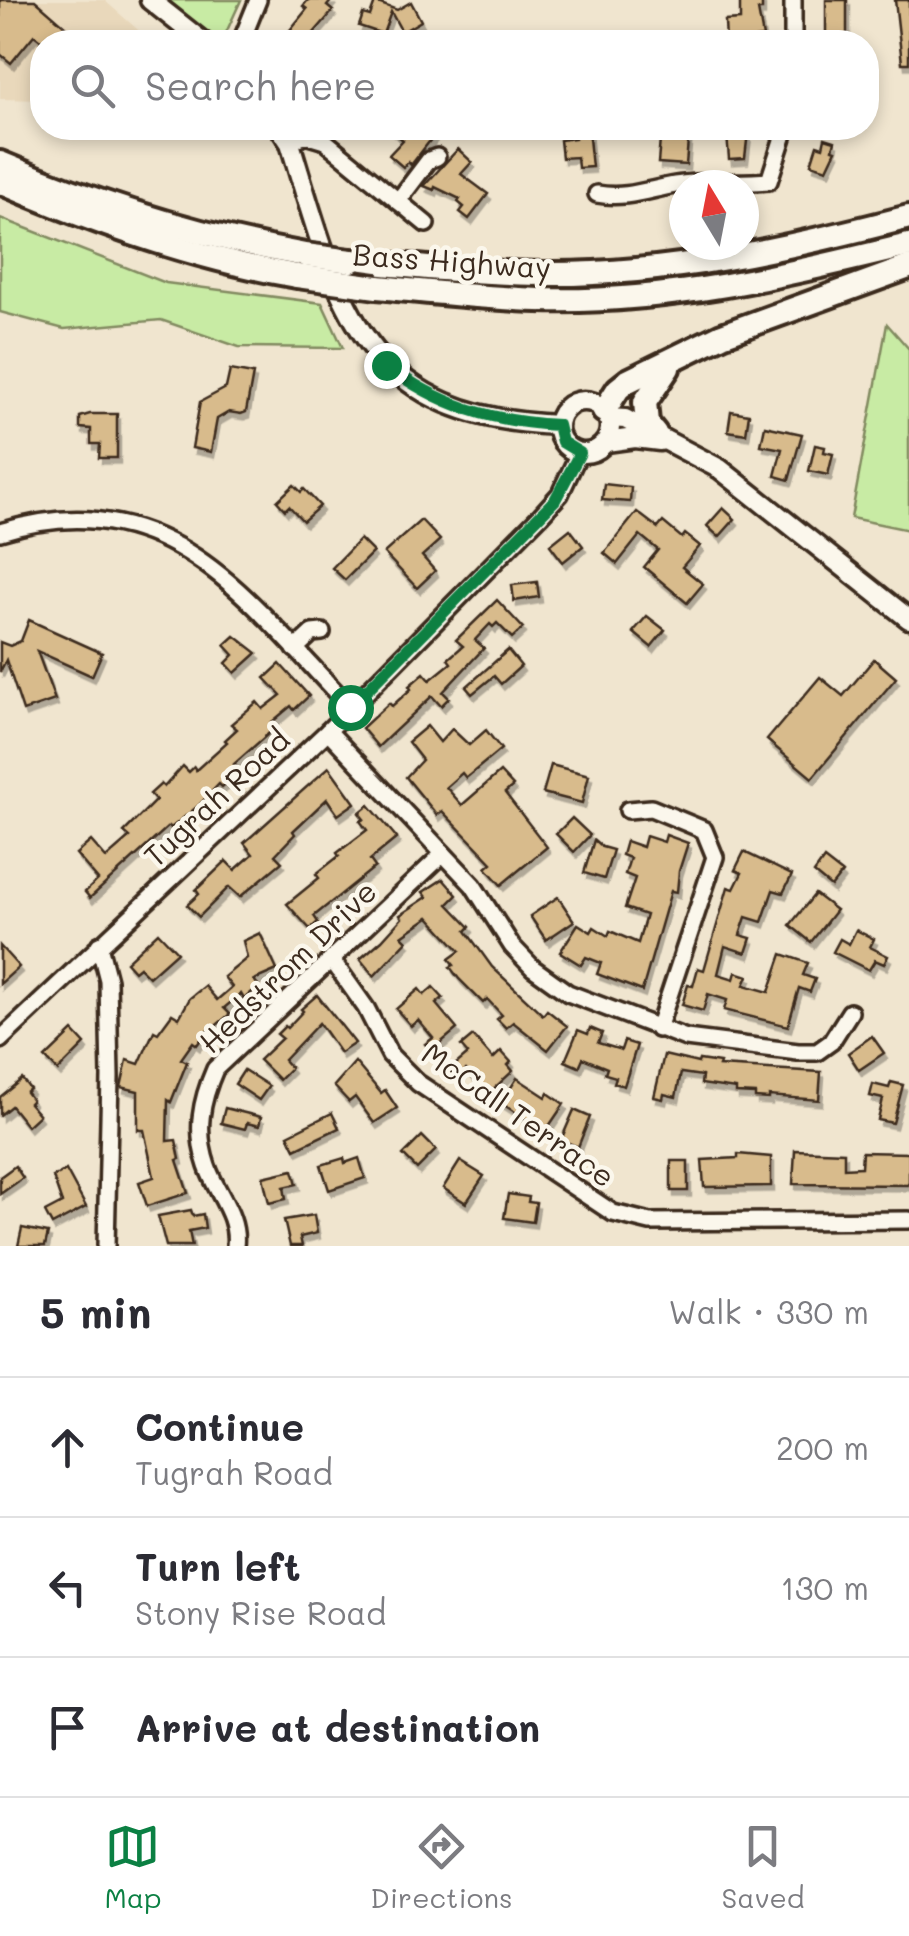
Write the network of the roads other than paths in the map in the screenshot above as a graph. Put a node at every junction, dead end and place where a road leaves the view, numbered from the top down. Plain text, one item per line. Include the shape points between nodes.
1 (150, 0) edge
2 (258, 0) edge
3 (793, 0) edge
4 (188, 30) edge
5 (246, 30) edge
6 (793, 30) edge
7 (287, 140) edge
8 (322, 140) edge
9 (782, 140) edge
10 (437, 157) dead end
11 (0, 162) edge
12 (0, 182) edge
13 (598, 194) dead end
14 (398, 201) junction
15 (909, 218) edge
16 (426, 224) dead end
17 (909, 245) edge
18 (301, 266) junction
19 (909, 268) edge
20 (673, 361) junction
21 (606, 414) junction
22 (558, 425) junction
23 (663, 438) junction
24 (606, 442) junction
25 (580, 453) junction
26 (0, 532) edge
27 (909, 619) edge
28 (322, 632) dead end
29 (294, 649) junction
30 (350, 707) junction
31 (328, 731) junction
32 (628, 810) dead end
33 (443, 854) junction
34 (99, 945) junction
35 (332, 960) junction
36 (850, 1012) dead end
37 (658, 1030) junction
38 (0, 1040) edge
39 (909, 1220) edge
40 (106, 1246) edge
41 (235, 1246) edge

1 - 4 main road
2 - 5 street
3 - 6 street
7 - 22 main road via 343,304 386,365 416,388 482,416
8 - 14 street
9 - 13 street via 769,181
10 - 14 street
11 - 18 highway, Bass Highway via 68,192
12 - 18 highway, Bass Highway via 244,267
14 - 16 street
15 - 18 highway, Bass Highway, bridge via 770,250 622,270 543,274 351,261
17 - 18 highway, Bass Highway, bridge via 747,282 540,300 378,287
19 - 20 highway via 722,335
20 - 21 highway via 621,386
20 - 23 highway via 645,402 648,423
21 - 22 main road via 592,402 578,402 566,408
21 - 23 main road
21 - 24 main road
22 - 25 main road via 562,442
23 - 24 main road
23 - 27 main road via 720,469
24 - 25 main road
25 - 30 street, Tugrah Road via 548,508
26 - 29 street via 80,518 164,536 214,568
28 - 29 street via 312,632
29 - 30 street
30 - 31 street, Tugrah Road
31 - 33 street
31 - 34 street, Tugrah Road
32 - 37 street via 650,808 704,830 715,857
33 - 35 street, Hedstrom Drive
33 - 37 street via 474,885 533,968 568,992
34 - 38 street, Tugrah Road
34 - 40 street via 108,980
35 - 39 street, McCall Terrace via 390,1055 418,1083 613,1213 650,1222
35 - 41 street, Hedstrom Drive via 232,1050 202,1099 199,1127 207,1168 224,1198
36 - 37 street via 817,1052

